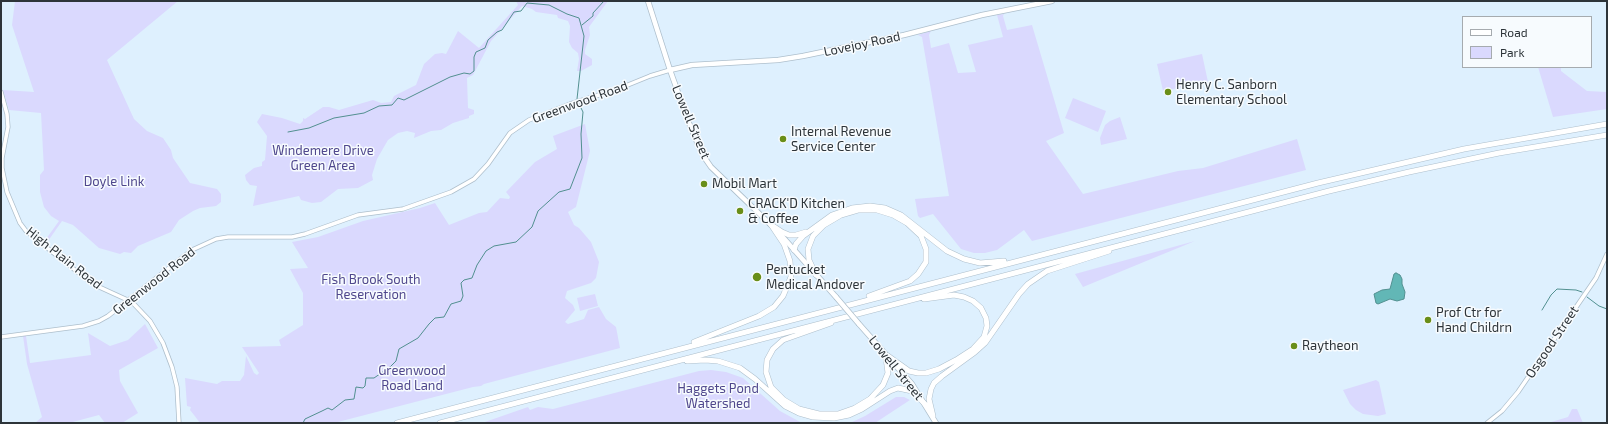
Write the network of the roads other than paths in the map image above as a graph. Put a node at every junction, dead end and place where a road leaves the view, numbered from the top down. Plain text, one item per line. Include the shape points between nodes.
1 (648, 1) edge
2 (1052, 1) edge
3 (670, 70) junction
4 (1, 92) edge
5 (1607, 124) edge
6 (1607, 135) edge
7 (770, 223) junction
8 (808, 231) junction
9 (1146, 238) junction
10 (794, 250) junction
11 (1607, 254) edge
12 (1030, 257) junction
13 (816, 275) junction
14 (128, 300) junction
15 (894, 304) junction
16 (835, 308) junction
17 (868, 310) junction
18 (1, 337) edge
19 (878, 345) junction
20 (672, 351) junction
21 (888, 356) junction
22 (666, 364) junction
23 (927, 406) junction
24 (933, 416) junction
25 (179, 423) edge
26 (397, 423) edge
27 (440, 423) edge
28 (936, 423) edge
29 (1487, 423) edge

1 - 3 main road, Lowell Street
2 - 3 main road, Lovejoy Road via 803,56 692,65
3 - 7 main road, Lowell Street via 694,136 706,160
3 - 14 street, Greenwood Road via 529,120 510,133 474,179 452,192 403,209 358,215 292,237 216,239 192,250
4 - 14 street, High Plain Road via 8,127 2,168 7,192 20,223 26,231 85,278
5 - 12 highway via 1471,148 1383,167
6 - 9 highway via 1499,153 1409,172
7 - 8 highway via 789,235
7 - 10 main road, Lowell Street
7 - 20 highway via 784,244 791,266 788,286 781,300 759,316
8 - 10 highway
8 - 12 highway via 842,210 874,206 904,216 947,251 966,260 989,263
9 - 15 highway
9 - 24 highway via 1047,271 1032,280 1021,291 985,343 934,383 929,399
10 - 13 main road, Lowell Street
11 - 29 street, Osgood Street via 1592,283 1518,392
12 - 16 highway
13 - 16 highway via 808,257 810,241 824,225 844,213 868,210 886,212 905,221 922,239 926,259 921,271 913,279
13 - 19 main road, Lowell Street, bridge
14 - 18 street, Greenwood Road via 108,316 92,324
14 - 25 street, High Plain Road via 150,321 163,343 177,387
15 - 17 highway
15 - 21 highway via 939,296 961,296 980,306 987,326 984,337 973,349 934,371 910,372
16 - 20 highway
17 - 19 highway via 781,342 769,356 766,366 767,379 780,396 800,409 823,415 845,412 867,402 885,382 888,366
17 - 22 highway
19 - 21 main road, Lowell Street
20 - 26 highway
21 - 23 main road, Lowell Street
22 - 23 highway via 705,360 730,364 750,374 788,408 813,417 834,418 849,415 898,388 912,391
22 - 27 highway
23 - 24 main road, Lowell Street
24 - 28 main road, Lowell Street

